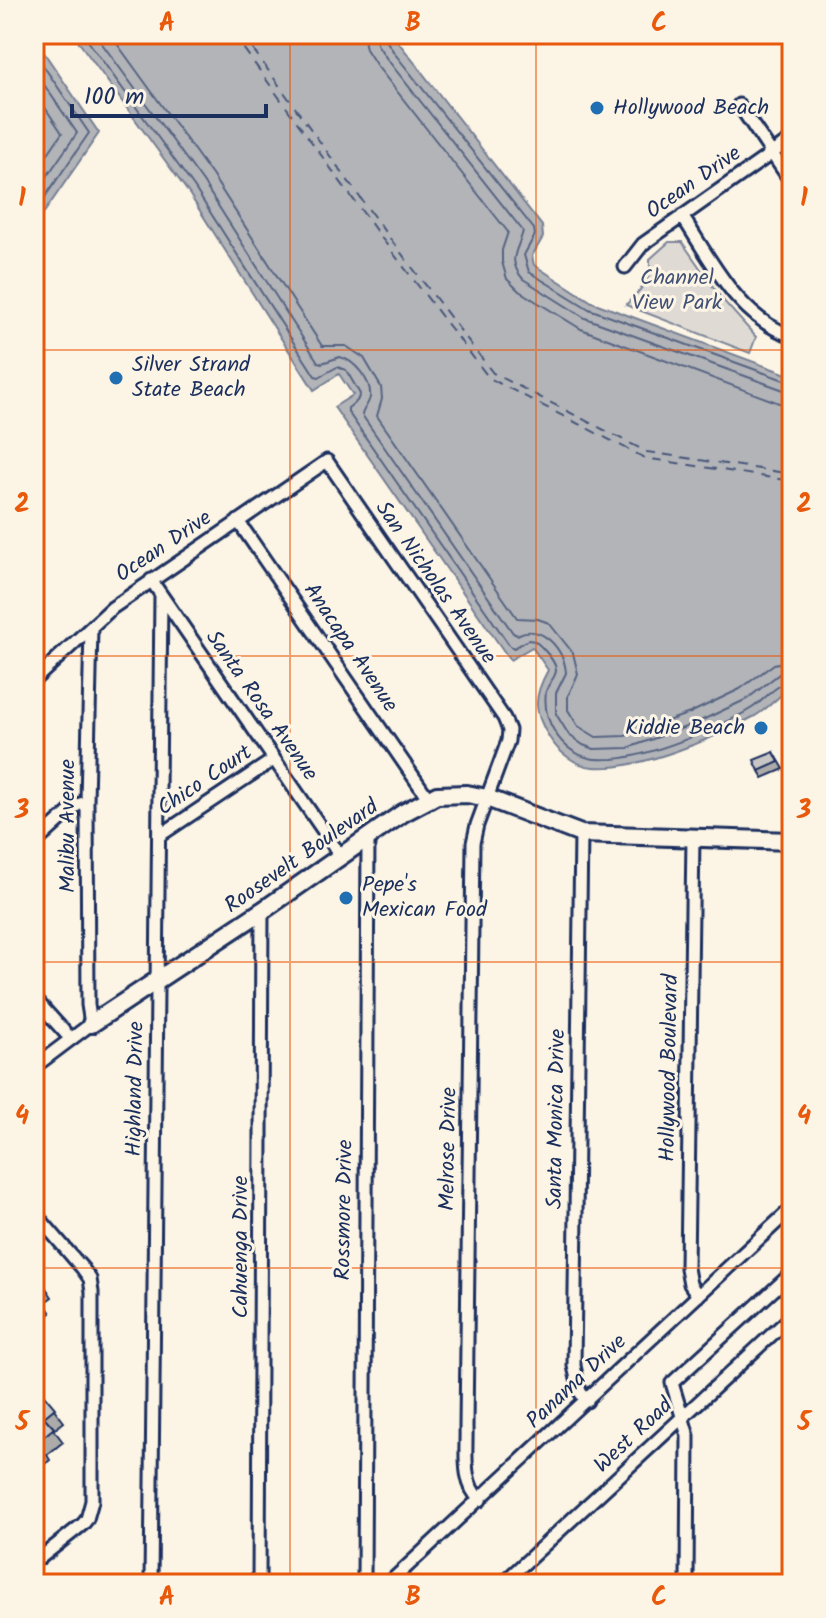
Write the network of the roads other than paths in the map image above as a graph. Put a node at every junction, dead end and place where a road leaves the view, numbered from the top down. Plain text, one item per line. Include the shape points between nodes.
1 (739, 105) dead end
2 (792, 139) edge
3 (771, 153) junction
4 (792, 183) edge
5 (682, 216) junction
6 (625, 267) dead end
7 (792, 336) edge
8 (327, 461) joint
9 (238, 521) junction
10 (151, 580) junction
11 (161, 595) junction
12 (91, 628) junction
13 (34, 680) edge
14 (273, 760) junction
15 (428, 798) junction
16 (487, 798) junction
17 (87, 802) junction
18 (581, 834) junction
19 (159, 836) junction
20 (368, 837) junction
21 (693, 837) junction
22 (792, 841) edge
23 (34, 844) edge
24 (340, 855) junction
25 (262, 911) junction
26 (157, 981) junction
27 (34, 998) edge
28 (91, 1024) junction
29 (70, 1038) junction
30 (34, 1067) edge
31 (792, 1208) edge
32 (34, 1212) edge
33 (792, 1273) edge
34 (698, 1296) junction
35 (792, 1316) edge
36 (587, 1401) junction
37 (682, 1419) junction
38 (480, 1500) junction
39 (40, 1558) dead end
40 (151, 1584) edge
41 (259, 1584) edge
42 (364, 1584) edge
43 (388, 1584) edge
44 (502, 1584) edge
45 (687, 1584) edge

1 - 3 street
2 - 3 street, Ocean Drive
3 - 4 street
3 - 5 street, Ocean Drive
5 - 6 street, Ocean Drive via 643,244
5 - 7 street via 743,305
8 - 9 street, Ocean Drive
8 - 16 street, San Nicholas Avenue via 504,718 509,730 504,755
9 - 10 street, Ocean Drive
9 - 15 street, Anacapa Avenue
10 - 11 street, Santa Rosa Avenue
10 - 12 street, Ocean Drive
11 - 14 street, Santa Rosa Avenue
11 - 19 street, Highland Drive
12 - 13 street, Ocean Drive
12 - 17 street, Malibu Avenue
14 - 19 street, Chico Court
14 - 24 street, Santa Rosa Avenue
15 - 16 street
15 - 20 street, Roosevelt Boulevard
16 - 18 street
16 - 38 street, Melrose Drive via 473,843 466,1427 467,1477
17 - 23 street
17 - 28 street, Malibu Avenue
18 - 21 street
18 - 36 street, Santa Monica Drive via 574,1366
19 - 26 street, Highland Drive
20 - 24 street, Roosevelt Boulevard
20 - 42 street, Rossmore Drive
21 - 22 street
21 - 34 street, Hollywood Boulevard via 687,1268
24 - 25 street, Roosevelt Boulevard
25 - 26 street, Roosevelt Boulevard
25 - 41 street, Cahuenga Drive
26 - 28 street, Roosevelt Boulevard
26 - 40 street, Highland Drive
27 - 29 street
28 - 29 street
29 - 30 street
31 - 34 street, Panama Drive
32 - 39 street via 83,1269 92,1292 92,1501 83,1524
33 - 37 street via 672,1383
34 - 36 street, Panama Drive
35 - 37 street, West Road
36 - 38 street, Panama Drive
37 - 44 street, West Road
37 - 45 street via 688,1436
38 - 43 street, Panama Drive

